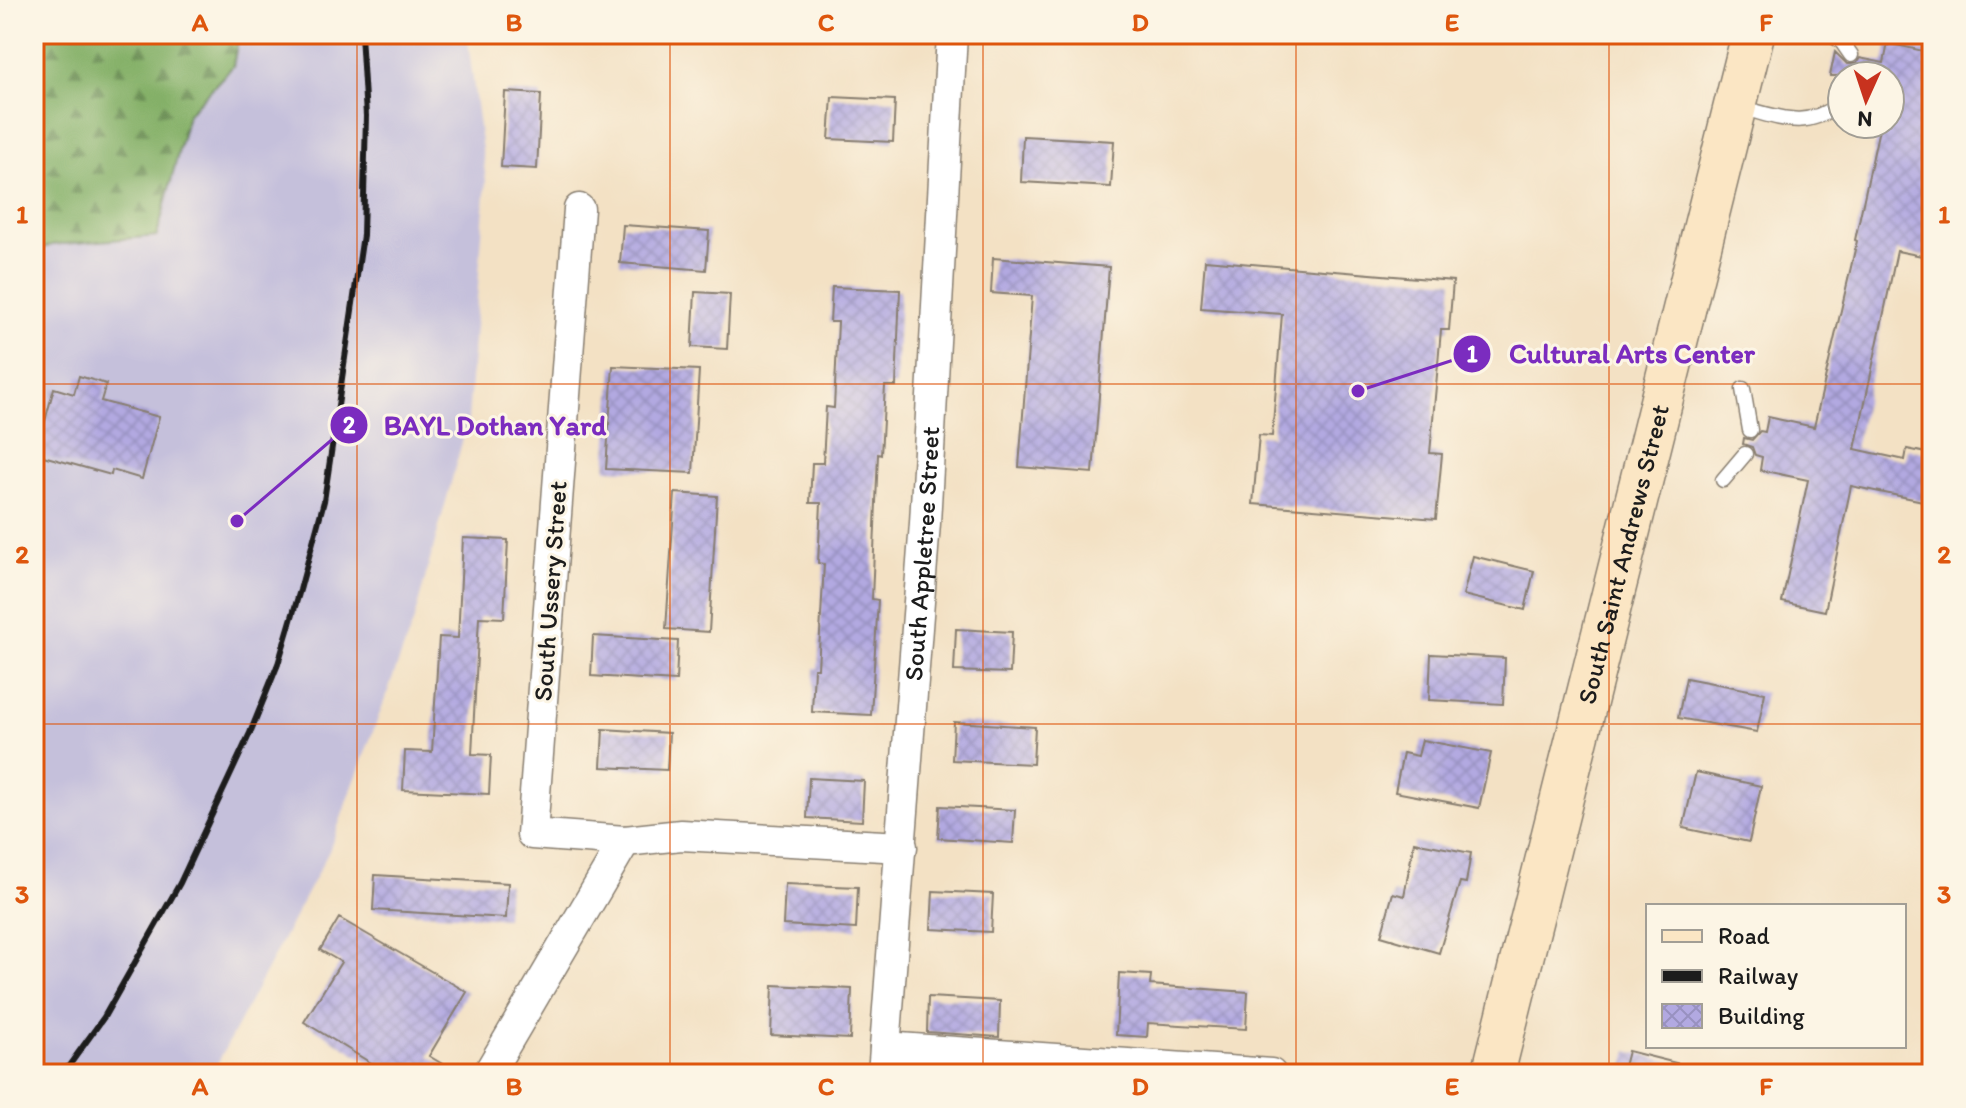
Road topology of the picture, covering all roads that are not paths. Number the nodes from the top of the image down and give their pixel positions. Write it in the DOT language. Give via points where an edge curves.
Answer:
graph roads {
  1 [pos="952,34"];
  2 [pos="1753,34"];
  3 [pos="1831,34"];
  4 [pos="1851,55"];
  5 [pos="1735,106"];
  6 [pos="1826,114"];
  7 [pos="579,209"];
  8 [pos="1743,389"];
  9 [pos="1750,430"];
  10 [pos="1745,454"];
  11 [pos="1723,480"];
  12 [pos="625,841"];
  13 [pos="902,847"];
  14 [pos="884,1060"];
  15 [pos="488,1074"];
  16 [pos="1271,1074"];
  17 [pos="1493,1074"];
  1 -- 13 [label="street, South Appletree Street"];
  2 -- 5 [label="street, South Saint Andrews Street"];
  3 -- 4 [label="lane"];
  5 -- 6 [label="lane" via="1801,121"];
  5 -- 17 [label="street, South Saint Andrews Street"];
  7 -- 12 [label="street, South Ussery Street" via="532,834"];
  8 -- 9 [label="lane"];
  10 -- 11 [label="lane"];
  12 -- 13 [label="street, South Ussery Street" via="681,835"];
  12 -- 15 [label="street"];
  13 -- 14 [label="street, South Appletree Street"];
  14 -- 16 [label="street"];
}
